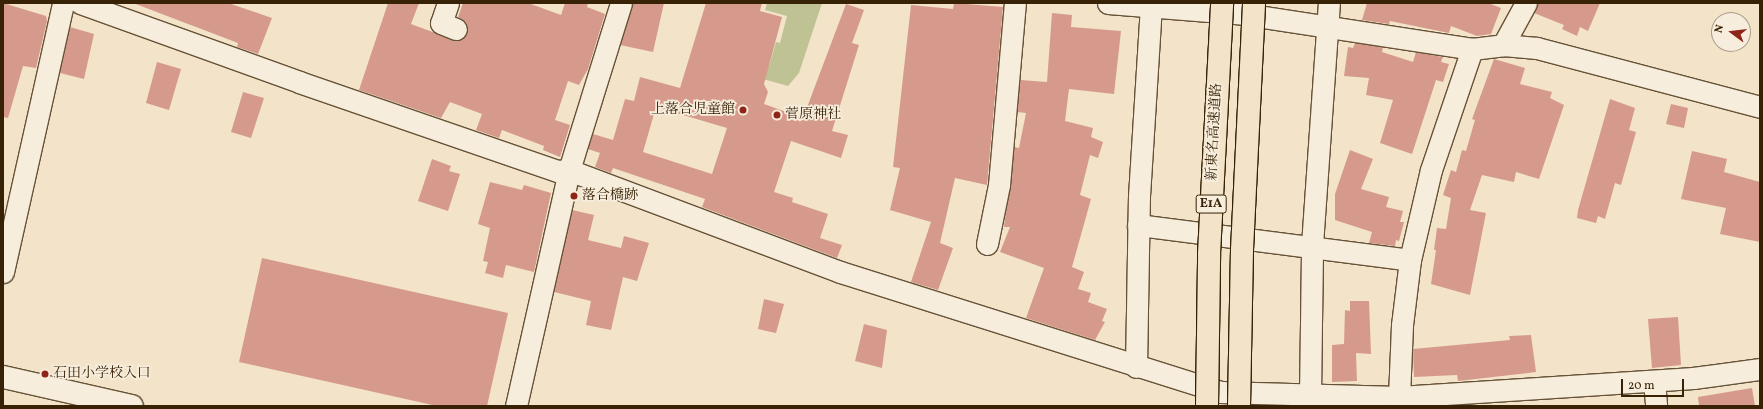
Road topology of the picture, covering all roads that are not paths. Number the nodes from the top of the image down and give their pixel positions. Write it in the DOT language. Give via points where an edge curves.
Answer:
graph roads {
  1 [pos="64,3"];
  2 [pos="80,3"];
  3 [pos="448,3"];
  4 [pos="621,3"];
  5 [pos="1015,3"];
  6 [pos="1108,3"];
  7 [pos="1222,3"];
  8 [pos="1254,3"];
  9 [pos="1330,3"];
  10 [pos="1526,3"];
  11 [pos="1151,5"];
  12 [pos="440,23"];
  13 [pos="1327,27"];
  14 [pos="1503,45"];
  15 [pos="1472,48"];
  16 [pos="1760,108"];
  17 [pos="569,170"];
  18 [pos="1138,224"];
  19 [pos="987,244"];
  20 [pos="1312,245"];
  21 [pos="1410,260"];
  22 [pos="3,272"];
  23 [pos="1136,367"];
  24 [pos="1760,369"];
  25 [pos="3,377"];
  26 [pos="1654,381"];
  27 [pos="1310,395"];
  28 [pos="1390,400"];
  29 [pos="132,406"];
  30 [pos="516,406"];
  31 [pos="1207,406"];
  32 [pos="1239,406"];
  33 [pos="1656,406"];
  1 -- 22 [label="street"];
  2 -- 17 [label="street" via="306,85 558,171"];
  3 -- 12 [label="street"];
  4 -- 17 [label="street"];
  5 -- 19 [label="street" via="999,184"];
  6 -- 11 [label="street"];
  7 -- 31 [label="highway, 新東名高速道路 / E1A, bridge" via="1209,254"];
  8 -- 32 [label="highway, E1A, bridge" via="1242,250"];
  9 -- 13 [label="street"];
  10 -- 14 [label="street"];
  11 -- 13 [label="street" via="1244,14"];
  11 -- 18 [label="street"];
  13 -- 15 [label="street"];
  13 -- 20 [label="street"];
  14 -- 15 [label="street"];
  14 -- 16 [label="street" via="1537,48"];
  15 -- 21 [label="street" via="1431,170"];
  17 -- 23 [label="street" via="840,272"];
  17 -- 30 [label="street"];
  18 -- 20 [label="street"];
  18 -- 23 [label="street"];
  20 -- 21 [label="street"];
  20 -- 27 [label="street"];
  21 -- 28 [label="street"];
  23 -- 27 [label="street" via="1220,392"];
  24 -- 26 [label="street"];
  25 -- 29 [label="street"];
  26 -- 28 [label="street"];
  26 -- 33 [label="street"];
  27 -- 28 [label="street"];
}
